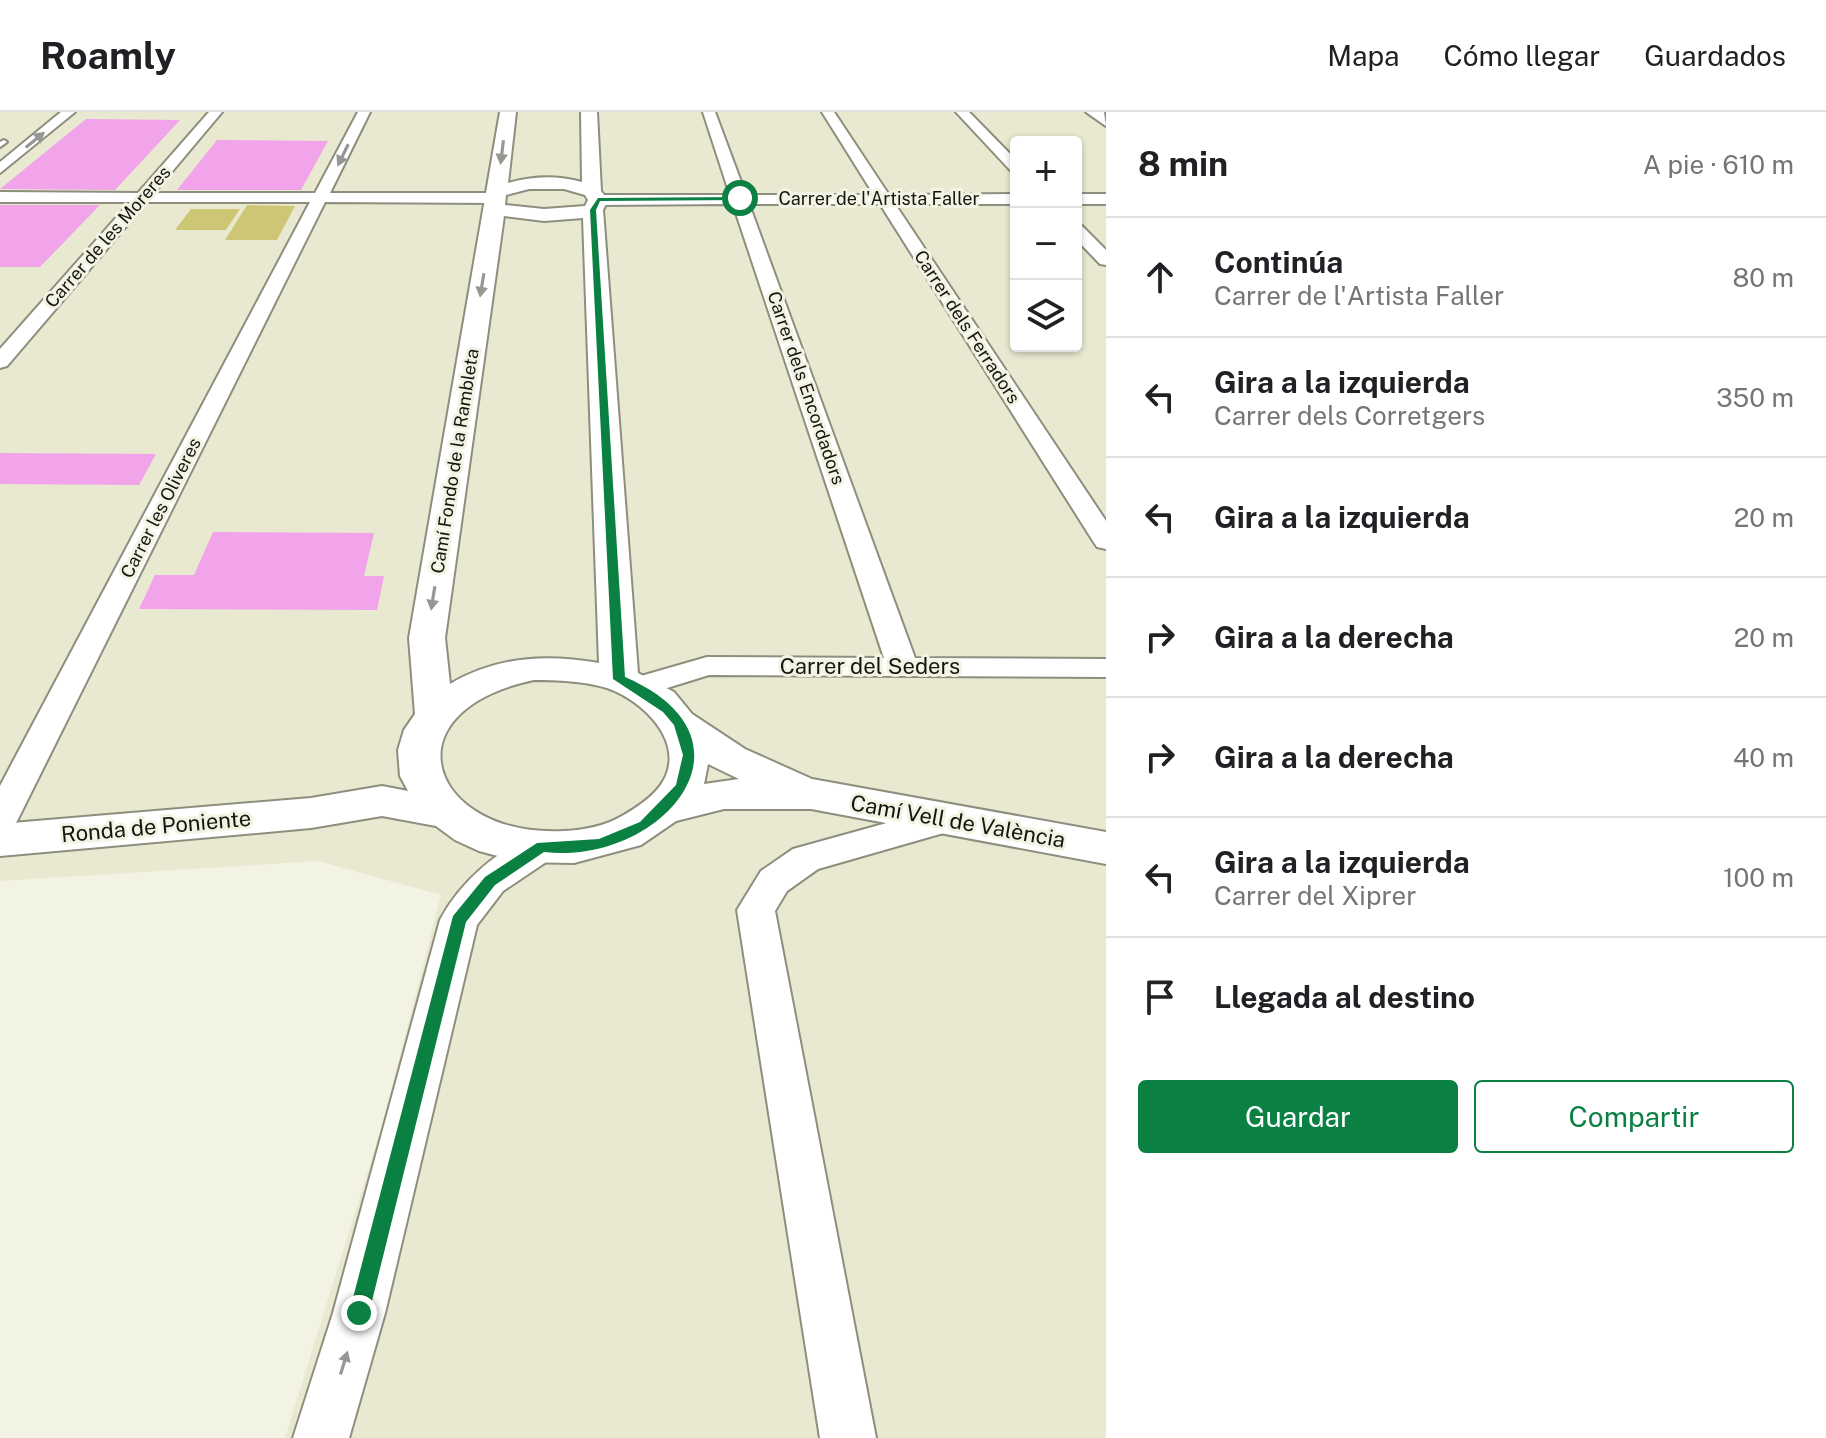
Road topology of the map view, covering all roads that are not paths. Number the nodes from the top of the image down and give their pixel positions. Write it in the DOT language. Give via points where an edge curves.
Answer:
graph roads {
  1 [pos="69,112"];
  2 [pos="216,112"];
  3 [pos="364,112"];
  4 [pos="508,112"];
  5 [pos="589,112"];
  6 [pos="709,112"];
  7 [pos="828,112"];
  8 [pos="962,112"];
  9 [pos="1094,112"];
  10 [pos="1106,121"];
  11 [pos="1010,162"];
  12 [pos="0,169"];
  13 [pos="0,197"];
  14 [pos="143,197"];
  15 [pos="322,197"];
  16 [pos="740,198"];
  17 [pos="495,199"];
  18 [pos="884,199"];
  19 [pos="1010,199"];
  20 [pos="1082,199"];
  21 [pos="1106,199"];
  22 [pos="594,200"];
  23 [pos="1082,236"];
  24 [pos="1106,260"];
  25 [pos="0,362"];
  26 [pos="1106,541"];
  27 [pos="902,665"];
  28 [pos="1106,668"];
  29 [pos="628,683"];
  30 [pos="680,724"];
  31 [pos="426,729"];
  32 [pos="811,794"];
  33 [pos="660,810"];
  34 [pos="311,813"];
  35 [pos="446,813"];
  36 [pos="0,819"];
  37 [pos="948,819"];
  38 [pos="0,840"];
  39 [pos="542,847"];
  40 [pos="1106,848"];
  41 [pos="321,1438"];
  42 [pos="848,1438"];
  12 -- 1 [label="street, one-way"];
  2 -- 14 [label="street, Carrer de les Moreres"];
  3 -- 15 [label="street, Carrer les Oliveres, one-way"];
  4 -- 17 [label="street, Camí Fondo de la Rambleta, one-way"];
  5 -- 22 [label="street"];
  6 -- 16 [label="street, Carrer dels Encordadors"];
  7 -- 18 [label="street, Carrer dels Ferradors"];
  8 -- 11 [label="street"];
  9 -- 10 [label="street"];
  13 -- 14 [label="street"];
  14 -- 15 [label="street"];
  14 -- 25 [label="street, Carrer de les Moreres"];
  15 -- 17 [label="street"];
  15 -- 36 [label="street, Carrer les Oliveres"];
  16 -- 18 [label="street, Carrer de l'Artista Faller"];
  16 -- 22 [label="street, Carrer de l'Artista Faller"];
  16 -- 27 [label="street, Carrer dels Encordadors"];
  17 -- 22 [label="street" via="543,217"];
  17 -- 22 [label="street" via="528,183 548,182"];
  17 -- 31 [label="street, Camí Fondo de la Rambleta, one-way" via="427,638"];
  18 -- 19 [label="street, Carrer de l'Artista Faller"];
  18 -- 26 [label="street, Carrer dels Ferradors"];
  20 -- 21 [label="street"];
  22 -- 29 [label="street"];
  23 -- 24 [label="street"];
  27 -- 28 [label="street, Carrer del Seders"];
  27 -- 29 [label="street, Carrer del Seders" via="707,666"];
  29 -- 30 [label="street" via="668,709"];
  29 -- 31 [label="street" via="578,669 510,672 471,685"];
  30 -- 32 [label="street, Camí Vell de València" via="730,759"];
  30 -- 33 [label="street" via="689,755 683,786"];
  31 -- 34 [label="street, Ronda de Poniente" via="379,776"];
  31 -- 35 [label="street" via="420,775"];
  32 -- 33 [label="street, Camí Vell de València" via="724,794"];
  32 -- 37 [label="street, Camí Vell de València"];
  33 -- 39 [label="street" via="645,826 601,843"];
  34 -- 35 [label="street, Ronda de Poniente" via="382,801"];
  34 -- 38 [label="street, Ronda de Poniente"];
  35 -- 39 [label="street" via="483,836"];
  37 -- 40 [label="street, Camí Vell de València"];
  37 -- 42 [label="street" via="806,859 774,881 756,910"];
  41 -- 39 [label="street, one-way" via="359,1313 459,920 490,881"];
}
